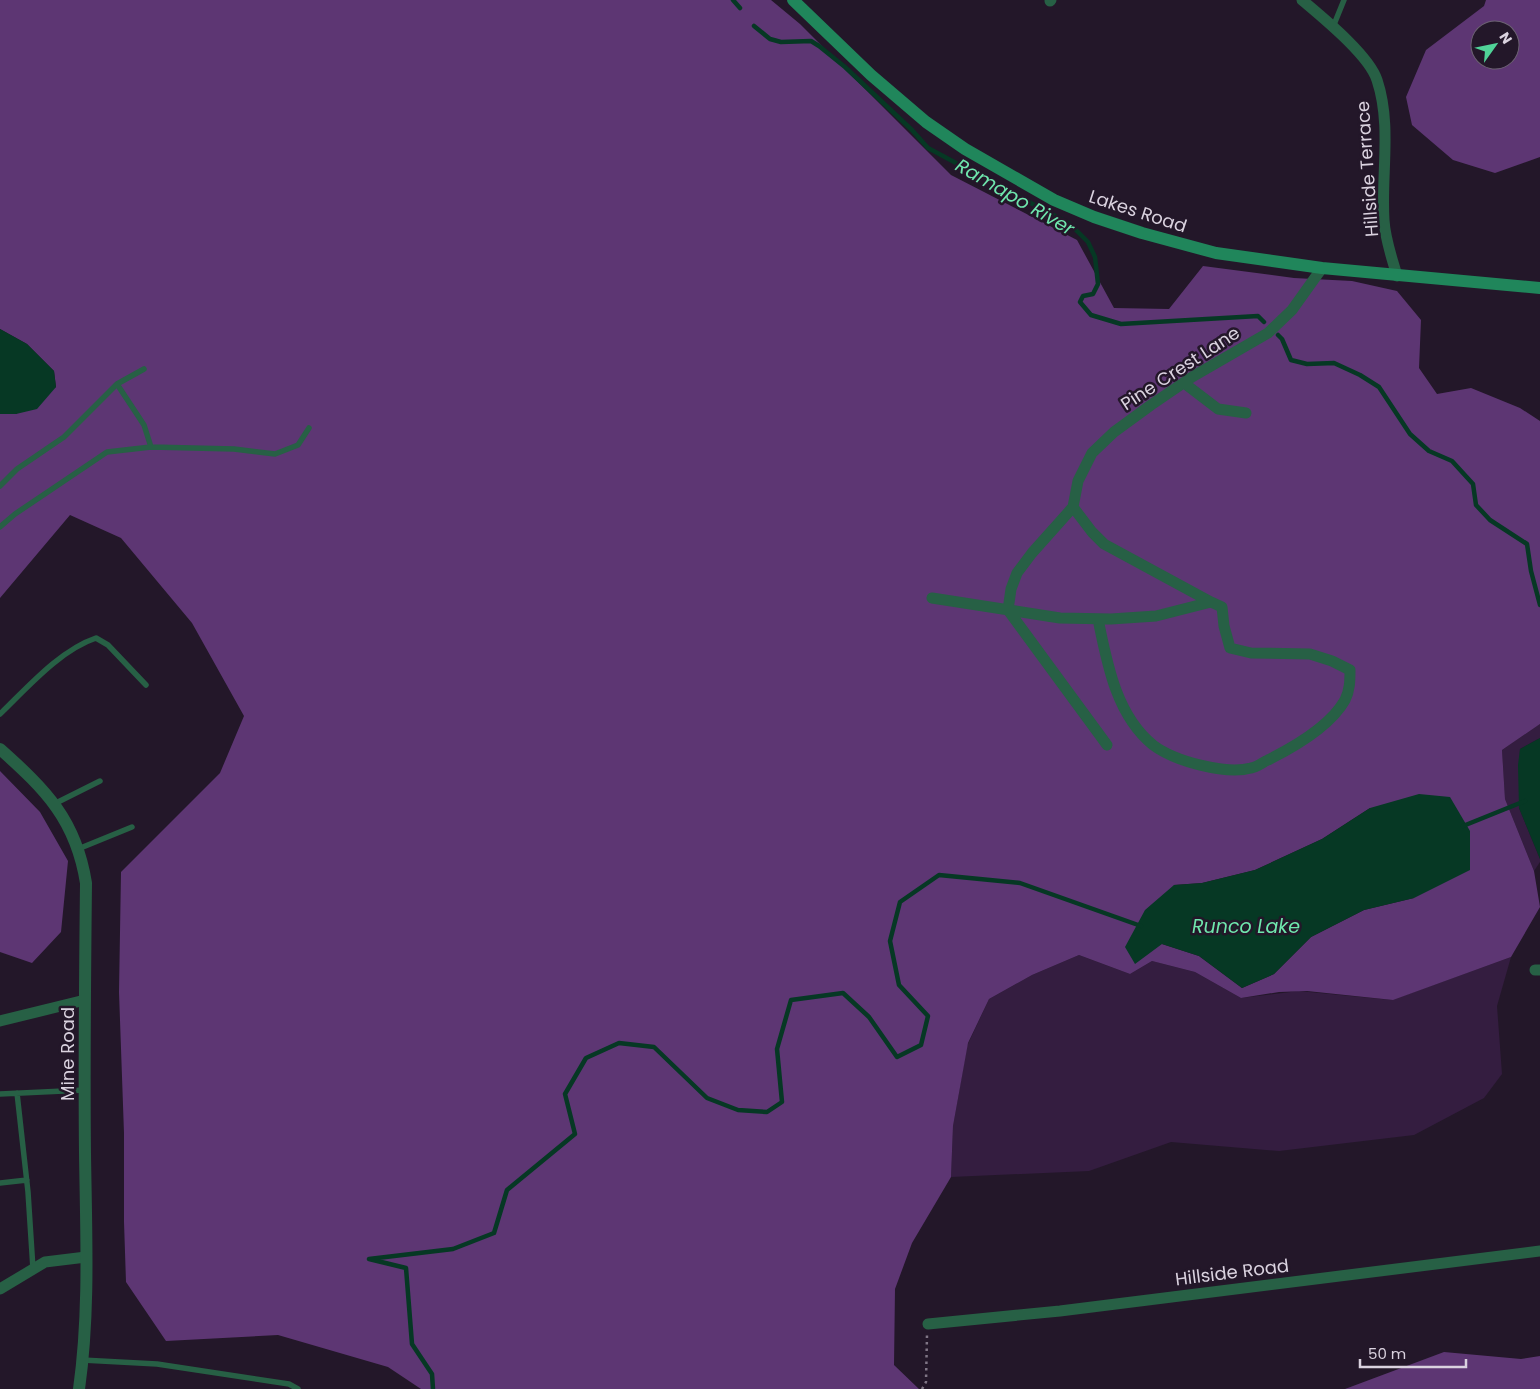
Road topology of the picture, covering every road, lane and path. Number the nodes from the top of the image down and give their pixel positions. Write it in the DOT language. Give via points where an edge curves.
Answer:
graph roads {
  1 [pos="793,0"];
  2 [pos="1302,0"];
  3 [pos="1344,0"];
  4 [pos="1333,27"];
  5 [pos="1322,268"];
  6 [pos="1397,276"];
  7 [pos="1540,288"];
  8 [pos="144,369"];
  9 [pos="1184,383"];
  10 [pos="117,384"];
  11 [pos="1246,413"];
  12 [pos="308,428"];
  13 [pos="151,447"];
  14 [pos="0,486"];
  15 [pos="1073,507"];
  16 [pos="0,527"];
  17 [pos="932,598"];
  18 [pos="1212,602"];
  19 [pos="1008,610"];
  20 [pos="1098,619"];
  21 [pos="146,685"];
  22 [pos="0,714"];
  23 [pos="1107,744"];
  24 [pos="0,749"];
  25 [pos="100,781"];
  26 [pos="54,804"];
  27 [pos="132,827"];
  28 [pos="78,849"];
  29 [pos="85,1000"];
  30 [pos="0,1021"];
  31 [pos="84,1090"];
  32 [pos="18,1093"];
  33 [pos="0,1094"];
  34 [pos="27,1180"];
  35 [pos="0,1183"];
  36 [pos="1540,1251"];
  37 [pos="86,1257"];
  38 [pos="33,1269"];
  39 [pos="0,1289"];
  40 [pos="928,1324"];
  41 [pos="82,1360"];
  42 [pos="79,1389"];
  43 [pos="298,1389"];
  44 [pos="922,1389"];
  1 -- 5 [label="main road, Lakes Road" via="871,75 926,122 965,149 1054,200 1142,234 1216,253"];
  2 -- 4 [label="street, Hillside Terrace"];
  3 -- 4 [label="lane"];
  4 -- 6 [label="street, Hillside Terrace" via="1366,60 1377,79 1384,115 1384,222"];
  5 -- 6 [label="main road, Lakes Road"];
  5 -- 9 [label="street, Pine Crest Lane" via="1292,310 1268,333"];
  6 -- 7 [label="main road, Lakes Road"];
  8 -- 10 [label="lane"];
  9 -- 11 [label="street" via="1218,409"];
  9 -- 15 [label="street, Pine Crest Lane" via="1114,432 1092,453 1078,482"];
  10 -- 13 [label="lane" via="144,425"];
  10 -- 14 [label="lane" via="64,437 17,469"];
  12 -- 13 [label="lane" via="298,445 275,454 234,449"];
  13 -- 16 [label="lane" via="107,452 14,514"];
  15 -- 18 [label="street" via="1104,544"];
  15 -- 19 [label="street" via="1017,574"];
  17 -- 19 [label="street"];
  18 -- 20 [label="street" via="1156,616"];
  18 -- 20 [label="street" via="1222,607 1230,648 1251,653 1310,654 1350,670 1350,689 1345,701 1328,720 1302,741 1251,768 1226,770 1193,763 1154,746 1122,704 1108,668"];
  19 -- 20 [label="street" via="1060,618"];
  19 -- 23 [label="street"];
  21 -- 22 [label="lane" via="108,645 96,638 82,643 57,662"];
  24 -- 26 [label="street, Mine Road" via="31,777"];
  25 -- 26 [label="lane"];
  26 -- 28 [label="street, Mine Road"];
  27 -- 28 [label="lane"];
  28 -- 29 [label="street, Mine Road" via="86,883"];
  29 -- 30 [label="street"];
  29 -- 31 [label="street, Mine Road"];
  31 -- 32 [label="lane"];
  31 -- 37 [label="street, Mine Road"];
  32 -- 33 [label="lane"];
  32 -- 34 [label="lane"];
  34 -- 35 [label="lane"];
  34 -- 38 [label="lane"];
  36 -- 40 [label="street, Hillside Road" via="1060,1312"];
  37 -- 38 [label="street" via="45,1262"];
  37 -- 41 [label="street, Mine Road"];
  38 -- 39 [label="street"];
  40 -- 44 [label="path" via="926,1382"];
  41 -- 42 [label="street, Mine Road"];
  41 -- 43 [label="lane" via="157,1364 289,1384"];
}
